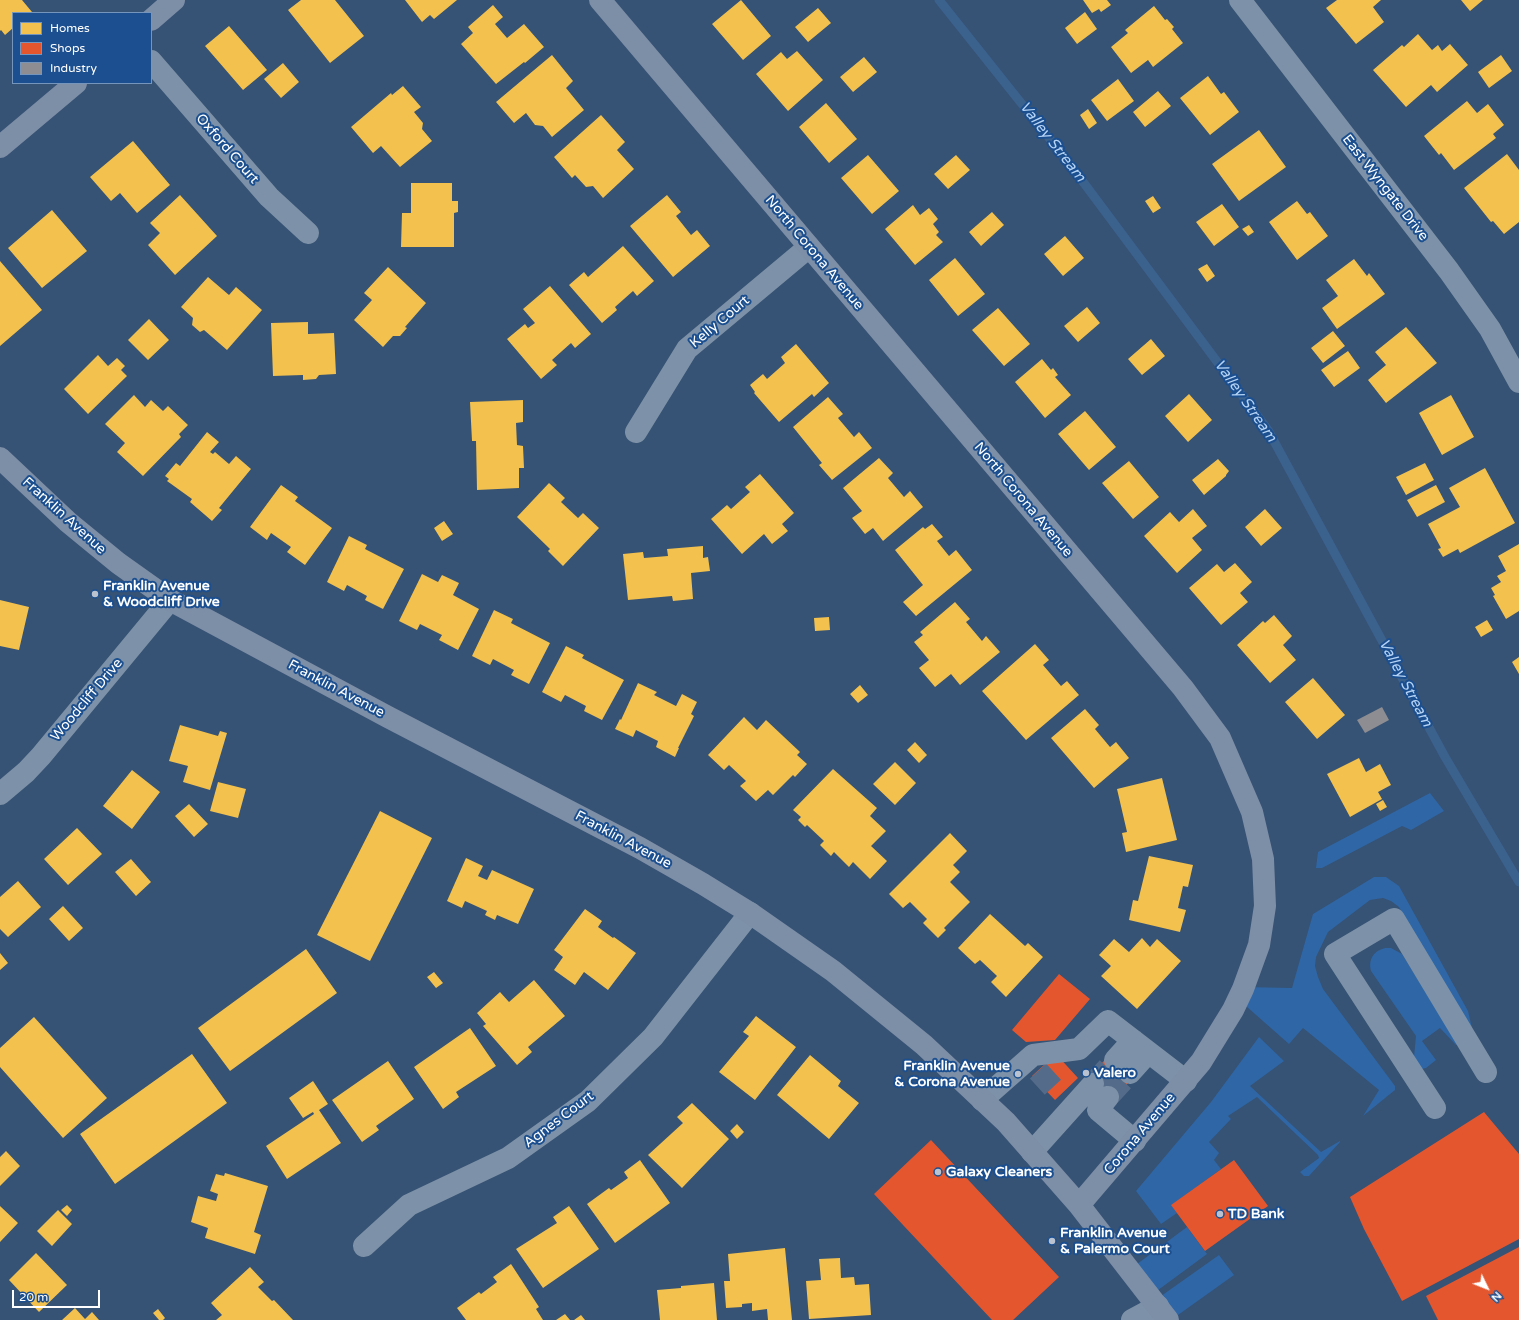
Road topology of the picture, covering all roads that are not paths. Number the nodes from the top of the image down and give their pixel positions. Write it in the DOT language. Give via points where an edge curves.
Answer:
graph roads {
  1 [pos="174,0"];
  2 [pos="600,0"];
  3 [pos="1240,0"];
  4 [pos="152,19"];
  5 [pos="152,62"];
  6 [pos="75,84"];
  7 [pos="0,147"];
  8 [pos="308,233"];
  9 [pos="809,247"];
  10 [pos="1519,382"];
  11 [pos="636,432"];
  12 [pos="0,458"];
  13 [pos="170,600"];
  14 [pos="0,794"];
  15 [pos="750,913"];
  16 [pos="1140,1046"];
  17 [pos="1201,1062"];
  18 [pos="1122,1067"];
  19 [pos="1486,1072"];
  20 [pos="1186,1081"];
  21 [pos="982,1100"];
  22 [pos="1435,1108"];
  23 [pos="1135,1141"];
  24 [pos="1032,1152"];
  25 [pos="1079,1205"];
  26 [pos="364,1246"];
  27 [pos="1163,1313"];
  28 [pos="1132,1320"];
  1 -- 4 [label="main road"];
  2 -- 9 [label="main road, North Corona Avenue"];
  3 -- 10 [label="street, East Wyngate Drive" via="1449,271 1490,330"];
  5 -- 8 [label="street, Oxford Court" via="269,197"];
  6 -- 7 [label="main road"];
  9 -- 11 [label="street, Kelly Court" via="687,349"];
  9 -- 17 [label="main road, North Corona Avenue" via="1183,688 1220,738 1252,812 1263,859 1265,906 1259,945 1244,989"];
  12 -- 13 [label="main road, Franklin Avenue" via="68,522 118,563"];
  13 -- 14 [label="street, Woodcliff Drive" via="41,756"];
  13 -- 15 [label="main road, Franklin Avenue" via="395,721 640,848"];
  15 -- 21 [label="main road, Franklin Avenue" via="833,971 924,1046"];
  15 -- 26 [label="street, Agnes Court" via="653,1037 588,1101 508,1158 409,1205"];
  16 -- 18 [label="street"];
  16 -- 20 [label="street"];
  16 -- 21 [label="street" via="1108,1021 1079,1049 1033,1055 1033,1065"];
  17 -- 20 [label="main road, Corona Avenue"];
  19 -- 22 [label="street" via="1394,918 1335,954"];
  20 -- 23 [label="main road, Corona Avenue"];
  21 -- 24 [label="main road, Franklin Avenue" via="1006,1122"];
  23 -- 24 [label="street" via="1085,1098"];
  23 -- 25 [label="main road, Corona Avenue"];
  24 -- 25 [label="main road, Franklin Avenue"];
  25 -- 27 [label="main road, Franklin Avenue"];
  27 -- 28 [label="street"];
}
